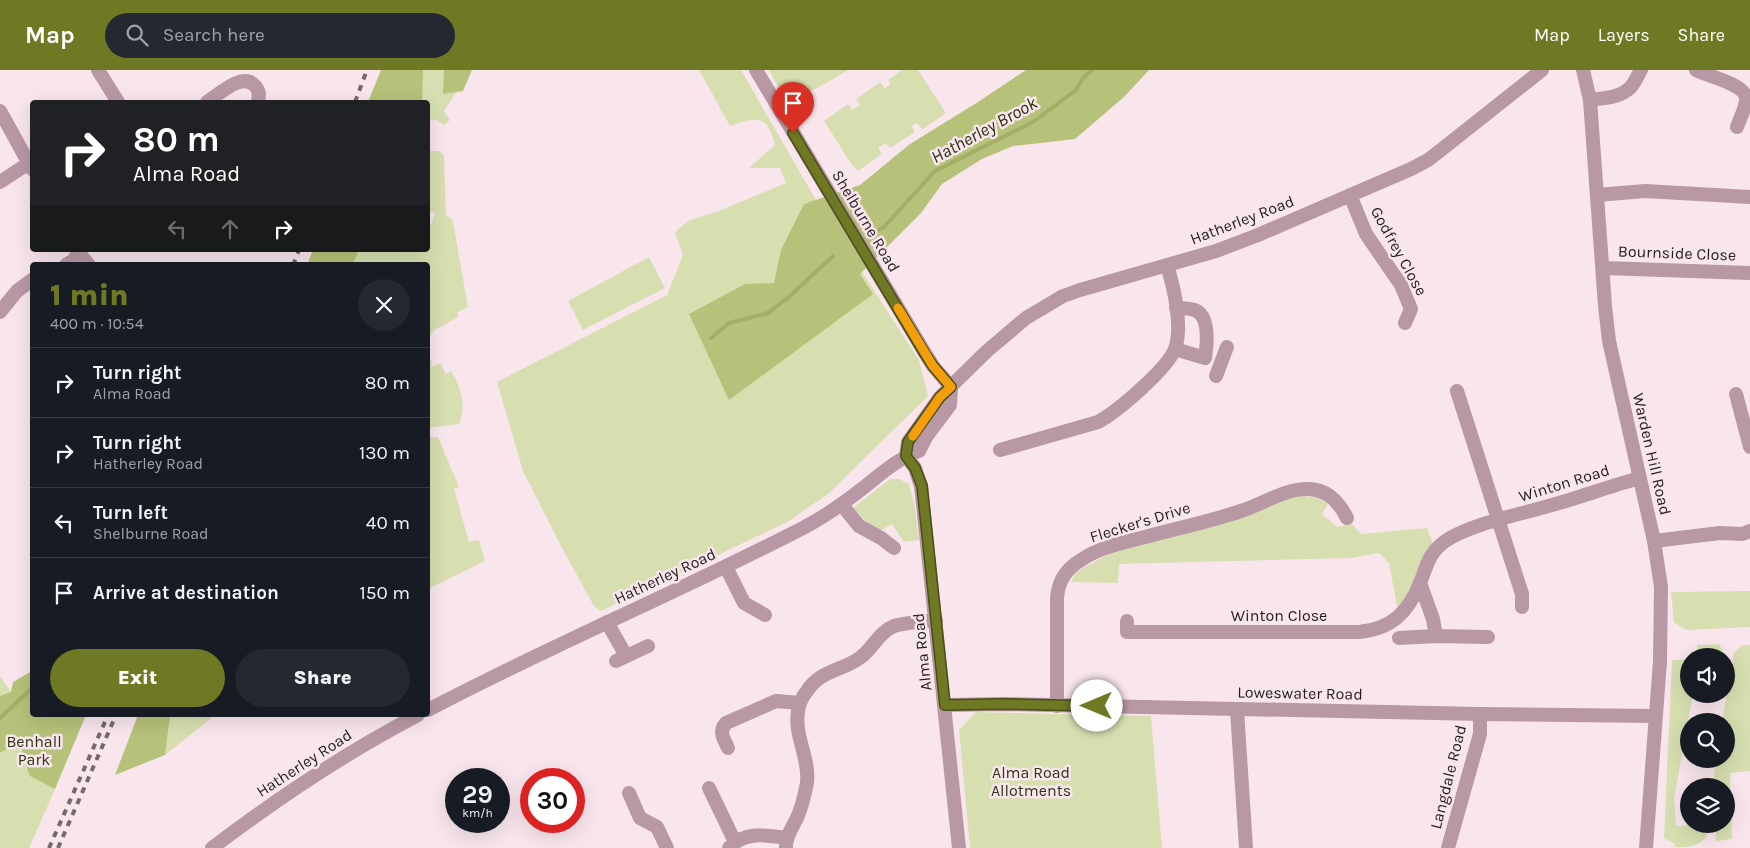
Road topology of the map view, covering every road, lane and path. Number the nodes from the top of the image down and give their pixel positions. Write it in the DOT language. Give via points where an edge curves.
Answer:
graph roads {
  1 [pos="98,70"];
  2 [pos="756,70"];
  3 [pos="1542,70"];
  4 [pos="1583,70"];
  5 [pos="1641,70"];
  6 [pos="1696,70"];
  7 [pos="117,100"];
  8 [pos="209,100"];
  9 [pos="258,100"];
  10 [pos="1590,100"];
  11 [pos="0,111"];
  12 [pos="1737,127"];
  13 [pos="30,164"];
  14 [pos="30,167"];
  15 [pos="0,182"];
  16 [pos="1350,195"];
  17 [pos="1597,196"];
  18 [pos="1750,197"];
  19 [pos="78,252"];
  20 [pos="79,252"];
  21 [pos="71,262"];
  22 [pos="87,262"];
  23 [pos="1167,266"];
  24 [pos="1603,268"];
  25 [pos="1750,272"];
  26 [pos="30,281"];
  27 [pos="1176,308"];
  28 [pos="0,312"];
  29 [pos="1405,323"];
  30 [pos="1227,348"];
  31 [pos="1175,349"];
  32 [pos="1205,358"];
  33 [pos="951,387"];
  34 [pos="1457,390"];
  35 [pos="1736,394"];
  36 [pos="1750,448"];
  37 [pos="1000,450"];
  38 [pos="906,456"];
  39 [pos="1640,478"];
  40 [pos="842,505"];
  41 [pos="1347,518"];
  42 [pos="1498,520"];
  43 [pos="1750,531"];
  44 [pos="1654,541"];
  45 [pos="894,548"];
  46 [pos="726,567"];
  47 [pos="1420,583"];
  48 [pos="1522,607"];
  49 [pos="765,615"];
  50 [pos="936,620"];
  51 [pos="1127,621"];
  52 [pos="607,622"];
  53 [pos="1436,636"];
  54 [pos="1488,637"];
  55 [pos="1399,638"];
  56 [pos="648,646"];
  57 [pos="800,703"];
  58 [pos="945,705"];
  59 [pos="1057,706"];
  60 [pos="430,709"];
  61 [pos="1237,710"];
  62 [pos="1480,714"];
  63 [pos="1655,716"];
  64 [pos="415,717"];
  65 [pos="728,748"];
  66 [pos="709,788"];
  67 [pos="629,793"];
  68 [pos="786,843"];
  69 [pos="732,845"];
  70 [pos="212,848"];
  71 [pos="667,848"];
  72 [pos="959,848"];
  73 [pos="1246,848"];
  74 [pos="1448,848"];
  75 [pos="1646,848"];
  1 -- 7 [label="street"];
  2 -- 33 [label="street, Shelburne Road" via="925,354"];
  3 -- 16 [label="street, Hatherley Road" via="1428,160"];
  4 -- 10 [label="street, Warden Hill Road"];
  5 -- 10 [label="street" via="1623,93"];
  6 -- 12 [label="street" via="1735,85 1745,93 1746,102"];
  8 -- 9 [label="street" via="236,82 245,80 257,88"];
  10 -- 17 [label="street, Warden Hill Road"];
  11 -- 13 [label="street"];
  14 -- 15 [label="street"];
  16 -- 23 [label="street, Hatherley Road" via="1216,251"];
  16 -- 29 [label="street, Godfrey Close" via="1366,234 1401,285 1411,309"];
  17 -- 18 [label="street" via="1645,191"];
  17 -- 24 [label="street, Warden Hill Road"];
  19 -- 21 [label="street"];
  20 -- 22 [label="street"];
  23 -- 27 [label="street"];
  23 -- 33 [label="street, Hatherley Road" via="1080,290 1046,306 1009,330"];
  24 -- 25 [label="street, Bournside Close"];
  24 -- 39 [label="street, Warden Hill Road" via="1609,341"];
  26 -- 28 [label="street" via="16,291"];
  27 -- 31 [label="street"];
  27 -- 32 [label="street" via="1195,310 1204,319"];
  30 -- 32 [label="street" via="1219,369"];
  31 -- 32 [label="street"];
  31 -- 37 [label="street" via="1151,379 1109,417"];
  33 -- 38 [label="street, Hatherley Road" via="940,397 908,442"];
  34 -- 42 [label="street"];
  35 -- 36 [label="street"];
  38 -- 40 [label="street, Hatherley Road"];
  38 -- 50 [label="street, Alma Road" via="922,486"];
  39 -- 42 [label="street, Winton Road"];
  39 -- 44 [label="street, Warden Hill Road"];
  40 -- 45 [label="street" via="859,526"];
  40 -- 46 [label="street, Hatherley Road"];
  41 -- 59 [label="street, Flecker's Drive" via="1334,499 1324,492 1298,490 1242,511 1112,546 1083,558 1064,574 1059,586"];
  42 -- 47 [label="street, Winton Close" via="1460,533 1435,549 1425,565"];
  42 -- 48 [label="street" via="1522,594"];
  43 -- 44 [label="street"];
  44 -- 63 [label="street, Warden Hill Road" via="1661,587"];
  46 -- 49 [label="street" via="744,603"];
  46 -- 52 [label="street, Hatherley Road"];
  47 -- 51 [label="street, Winton Close" via="1399,617 1374,631 1127,632"];
  47 -- 53 [label="street"];
  50 -- 57 [label="street" via="901,624 888,630 861,657 815,680"];
  50 -- 58 [label="street, Alma Road"];
  52 -- 56 [label="street" via="621,659"];
  52 -- 60 [label="street, Hatherley Road"];
  53 -- 54 [label="street"];
  53 -- 55 [label="street"];
  57 -- 65 [label="street" via="776,701 726,724 722,734"];
  57 -- 68 [label="street" via="797,720 807,779 800,811"];
  58 -- 59 [label="street, Loweswater Road"];
  58 -- 72 [label="street, Alma Road"];
  59 -- 61 [label="street, Loweswater Road"];
  61 -- 62 [label="street, Loweswater Road"];
  61 -- 73 [label="street"];
  62 -- 63 [label="street, Loweswater Road"];
  62 -- 74 [label="street, Langdale Road" via="1480,734"];
  63 -- 75 [label="street, Warden Hill Road"];
  64 -- 70 [label="street, Hatherley Road" via="290,791"];
  66 -- 69 [label="street"];
  67 -- 71 [label="street" via="640,818 657,827"];
  68 -- 69 [label="street" via="762,835 747,837"];
}
